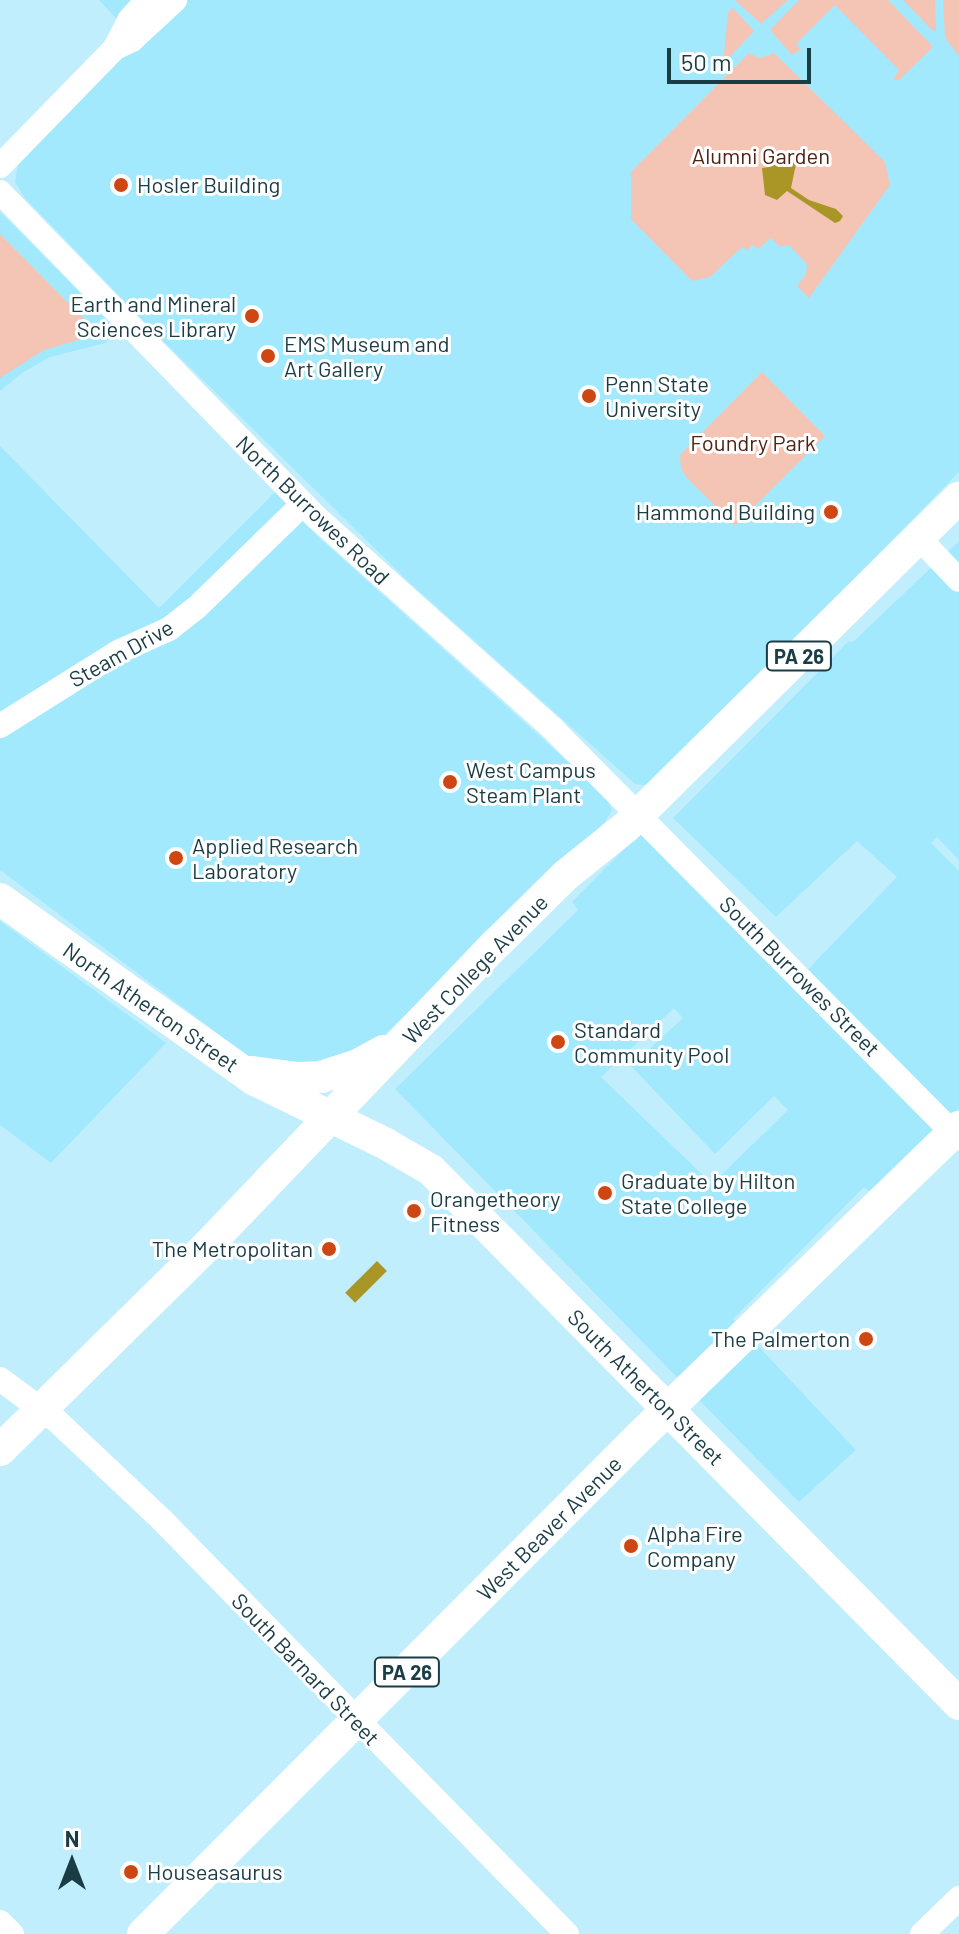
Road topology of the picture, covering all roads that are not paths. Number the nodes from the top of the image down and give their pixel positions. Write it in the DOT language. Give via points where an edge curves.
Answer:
graph roads {
  1 [pos="147,0"];
  2 [pos="175,0"];
  3 [pos="115,48"];
  4 [pos="0,166"];
  5 [pos="0,192"];
  6 [pos="959,498"];
  7 [pos="303,504"];
  8 [pos="918,537"];
  9 [pos="959,580"];
  10 [pos="0,726"];
  11 [pos="639,814"];
  12 [pos="0,899"];
  13 [pos="413,1033"];
  14 [pos="232,1066"];
  15 [pos="318,1113"];
  16 [pos="957,1133"];
  17 [pos="0,1379"];
  18 [pos="41,1408"];
  19 [pos="669,1409"];
  20 [pos="0,1450"];
  21 [pos="959,1704"];
  22 [pos="357,1721"];
  23 [pos="959,1898"];
  24 [pos="0,1922"];
  25 [pos="12,1934"];
  26 [pos="143,1934"];
  27 [pos="567,1934"];
  28 [pos="922,1934"];
  1 -- 3 [label="street"];
  2 -- 3 [label="street" via="132,40"];
  3 -- 4 [label="street"];
  5 -- 7 [label="street, North Burrowes Road"];
  6 -- 8 [label="main road, West College Avenue / PA 26"];
  7 -- 10 [label="street, Steam Drive" via="169,629 118,652"];
  7 -- 11 [label="street, North Burrowes Road" via="552,728"];
  8 -- 9 [label="street"];
  8 -- 11 [label="main road, West College Avenue / PA 26"];
  11 -- 13 [label="main road, West College Avenue / PA 26" via="556,884"];
  11 -- 16 [label="street, South Burrowes Street"];
  12 -- 14 [label="main road, North Atherton Street"];
  13 -- 14 [label="main road" via="369,1060 321,1077 268,1075"];
  13 -- 15 [label="main road, West College Avenue / PA 26"];
  14 -- 15 [label="main road, North Atherton Street"];
  15 -- 18 [label="main road, West College Avenue / PA 26"];
  15 -- 19 [label="main road, South Atherton Street" via="401,1152 438,1177"];
  16 -- 19 [label="main road, West Beaver Avenue / PA 26"];
  17 -- 18 [label="street, South Barnard Street"];
  18 -- 20 [label="main road, West College Avenue / PA 26"];
  18 -- 22 [label="street, South Barnard Street" via="162,1520"];
  19 -- 21 [label="main road, South Atherton Street"];
  19 -- 22 [label="main road, West Beaver Avenue / PA 26"];
  22 -- 26 [label="main road, West Beaver Avenue / PA 26"];
  22 -- 27 [label="street, South Barnard Street"];
  23 -- 28 [label="street"];
  24 -- 25 [label="street"];
}
